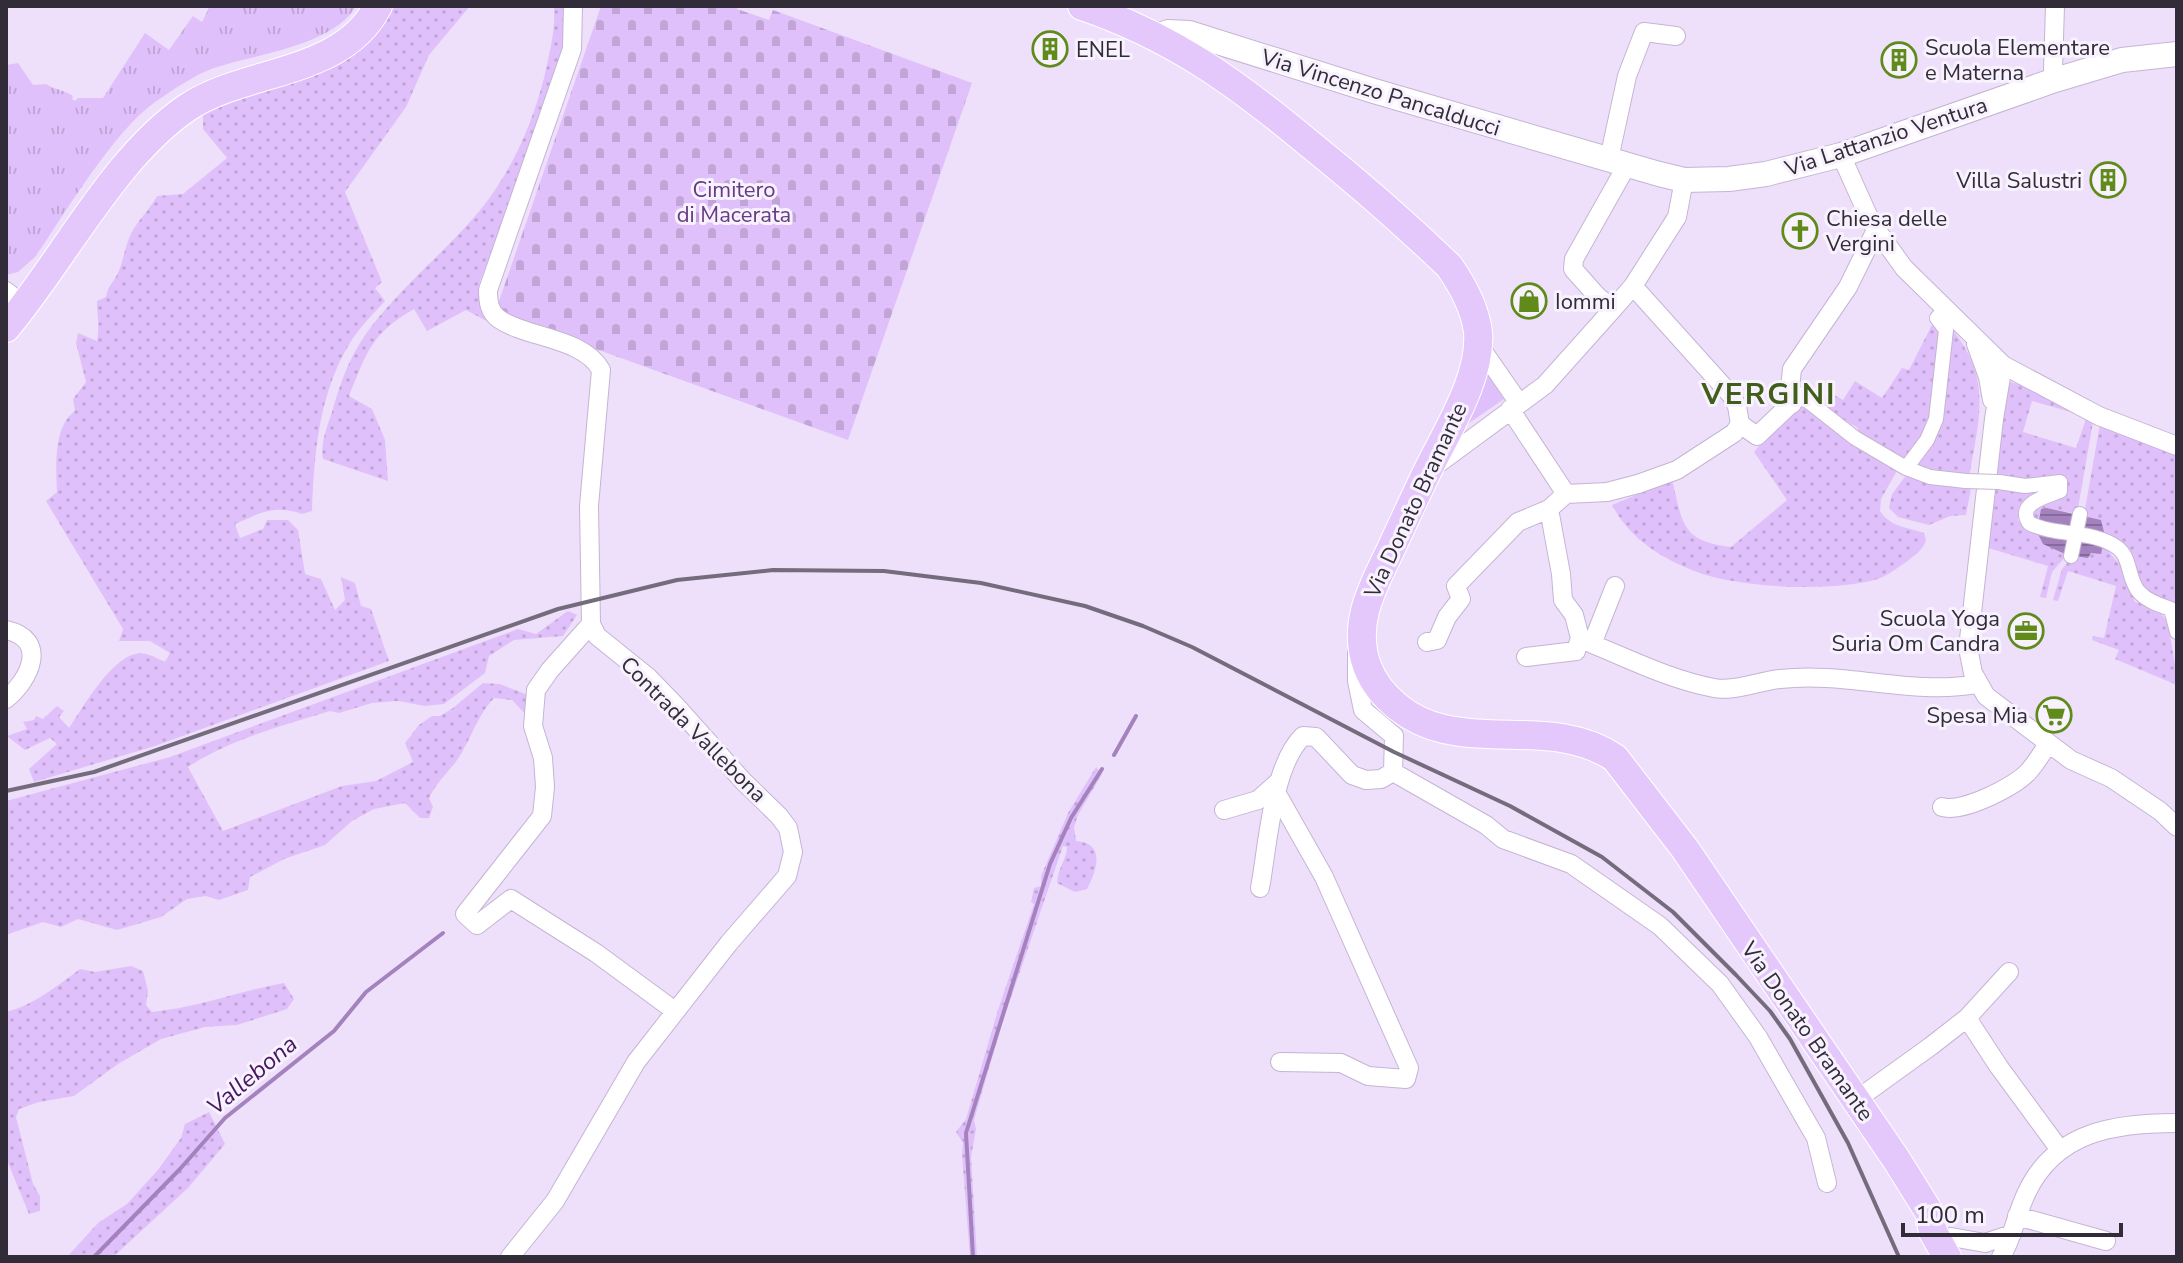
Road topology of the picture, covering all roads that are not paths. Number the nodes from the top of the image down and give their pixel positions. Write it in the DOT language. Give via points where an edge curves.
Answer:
graph roads {
  1 [pos="367,6"];
  2 [pos="378,6"];
  3 [pos="573,6"];
  4 [pos="1082,6"];
  5 [pos="2055,6"];
  6 [pos="349,36"];
  7 [pos="1158,36"];
  8 [pos="1676,36"];
  9 [pos="2177,54"];
  10 [pos="2055,80"];
  11 [pos="1841,155"];
  12 [pos="1618,162"];
  13 [pos="1684,180"];
  14 [pos="1876,230"];
  15 [pos="1633,286"];
  16 [pos="13,305"];
  17 [pos="1613,309"];
  18 [pos="1944,310"];
  19 [pos="6,328"];
  20 [pos="1974,338"];
  21 [pos="1478,344"];
  22 [pos="2003,365"];
  23 [pos="1796,399"];
  24 [pos="1514,406"];
  25 [pos="1994,419"];
  26 [pos="1740,424"];
  27 [pos="2177,446"];
  28 [pos="1906,468"];
  29 [pos="1427,472"];
  30 [pos="1566,494"];
  31 [pos="1549,509"];
  32 [pos="2080,514"];
  33 [pos="2076,535"];
  34 [pos="2071,556"];
  35 [pos="1615,586"];
  36 [pos="591,624"];
  37 [pos="6,630"];
  38 [pos="1361,630"];
  39 [pos="2177,632"];
  40 [pos="1427,642"];
  41 [pos="1526,657"];
  42 [pos="1977,684"];
  43 [pos="6,699"];
  44 [pos="2048,744"];
  45 [pos="1393,772"];
  46 [pos="1277,788"];
  47 [pos="1942,807"];
  48 [pos="1224,810"];
  49 [pos="2177,827"];
  50 [pos="1260,888"];
  51 [pos="2009,972"];
  52 [pos="675,1011"];
  53 [pos="1967,1018"];
  54 [pos="1280,1062"];
  55 [pos="1856,1100"];
  56 [pos="2177,1123"];
  57 [pos="2060,1150"];
  58 [pos="1827,1183"];
  59 [pos="2014,1225"];
  60 [pos="2106,1241"];
  61 [pos="1953,1250"];
  62 [pos="510,1257"];
  63 [pos="2001,1257"];
  64 [pos="2011,1257"];
  1 -- 6 [label="main road"];
  2 -- 6 [label="main road"];
  3 -- 36 [label="street" via="572,49 488,290 488,305 497,318 581,351 601,370 589,506"];
  4 -- 7 [label="main road, Via Vincenzo Pancalducci"];
  5 -- 10 [label="street"];
  6 -- 16 [label="main road" via="327,54 217,92 175,117 131,159"];
  7 -- 12 [label="main road, Via Vincenzo Pancalducci" via="1189,33"];
  7 -- 21 [label="main road, Via Donato Bramante" via="1270,111 1362,185 1449,266 1474,311"];
  8 -- 12 [label="street" via="1644,32 1627,76"];
  9 -- 10 [label="main road, Via Lattanzio Ventura" via="2122,60"];
  10 -- 11 [label="main road, Via Lattanzio Ventura"];
  11 -- 13 [label="main road, Via Lattanzio Ventura" via="1766,174"];
  11 -- 14 [label="street"];
  12 -- 13 [label="main road, Via Vincenzo Pancalducci"];
  12 -- 17 [label="street" via="1573,269"];
  13 -- 15 [label="street" via="1677,217"];
  14 -- 18 [label="street"];
  14 -- 23 [label="street" via="1848,287 1792,369 1790,388"];
  15 -- 17 [label="street"];
  15 -- 26 [label="street" via="1731,395"];
  16 -- 19 [label="main road"];
  17 -- 24 [label="street" via="1545,385"];
  18 -- 20 [label="street"];
  18 -- 28 [label="street" via="1937,318 1946,330 1936,419"];
  20 -- 22 [label="street"];
  20 -- 25 [label="street" via="1988,377"];
  21 -- 24 [label="street"];
  21 -- 29 [label="main road, Via Donato Bramante" via="1467,387"];
  22 -- 25 [label="street"];
  22 -- 27 [label="street" via="2099,416"];
  23 -- 26 [label="street" via="1757,436"];
  23 -- 28 [label="street"];
  24 -- 29 [label="street"];
  24 -- 30 [label="street"];
  25 -- 42 [label="street" via="1968,648"];
  26 -- 30 [label="street" via="1677,470 1607,492"];
  28 -- 33 [label="street, bridge" via="1966,481 2025,486 2060,482 2060,491 2026,509 2026,519"];
  29 -- 38 [label="main road, Via Donato Bramante" via="1375,580"];
  30 -- 31 [label="street"];
  31 -- 40 [label="street" via="1518,522 1456,586 1461,599 1437,640"];
  31 -- 41 [label="street" via="1563,600 1580,638 1576,651"];
  32 -- 33 [label="street"];
  33 -- 34 [label="street"];
  33 -- 39 [label="street" via="2123,552 2136,590 2171,609"];
  35 -- 42 [label="street" via="1592,644 1675,678 1718,689 1795,678 1922,687"];
  36 -- 52 [label="street, Contrada Vallebona" via="597,636 648,677 779,816 792,841 787,876"];
  36 -- 52 [label="street" via="536,690 533,726 543,758 542,816 465,914 477,925 511,899"];
  37 -- 43 [label="street" via="29,643 31,662 27,676"];
  38 -- 45 [label="street" via="1356,656 1363,710 1394,736"];
  38 -- 55 [label="main road, Via Donato Bramante" via="1365,659 1378,687 1419,720 1444,729 1574,739 1615,758 1685,849"];
  42 -- 44 [label="street"];
  44 -- 47 [label="street" via="2016,782 1966,806"];
  44 -- 49 [label="street" via="2111,778"];
  45 -- 46 [label="street" via="1381,779 1352,775 1316,737 1303,736 1294,744"];
  45 -- 58 [label="street" via="1503,839 1571,864 1660,926 1720,984 1758,1037 1816,1138"];
  46 -- 48 [label="street"];
  46 -- 50 [label="street"];
  46 -- 54 [label="street" via="1324,877 1409,1068 1406,1079 1368,1076 1341,1063"];
  51 -- 53 [label="street"];
  52 -- 62 [label="street, Contrada Vallebona" via="636,1062 555,1201"];
  53 -- 55 [label="street"];
  53 -- 57 [label="street"];
  55 -- 61 [label="main road, Via Donato Bramante" via="1929,1212 1933,1232"];
  56 -- 57 [label="street" via="2112,1127"];
  57 -- 59 [label="street" via="2035,1177"];
  59 -- 60 [label="street"];
  59 -- 61 [label="street" via="1985,1243"];
  59 -- 63 [label="street"];
  59 -- 64 [label="street"];
}
